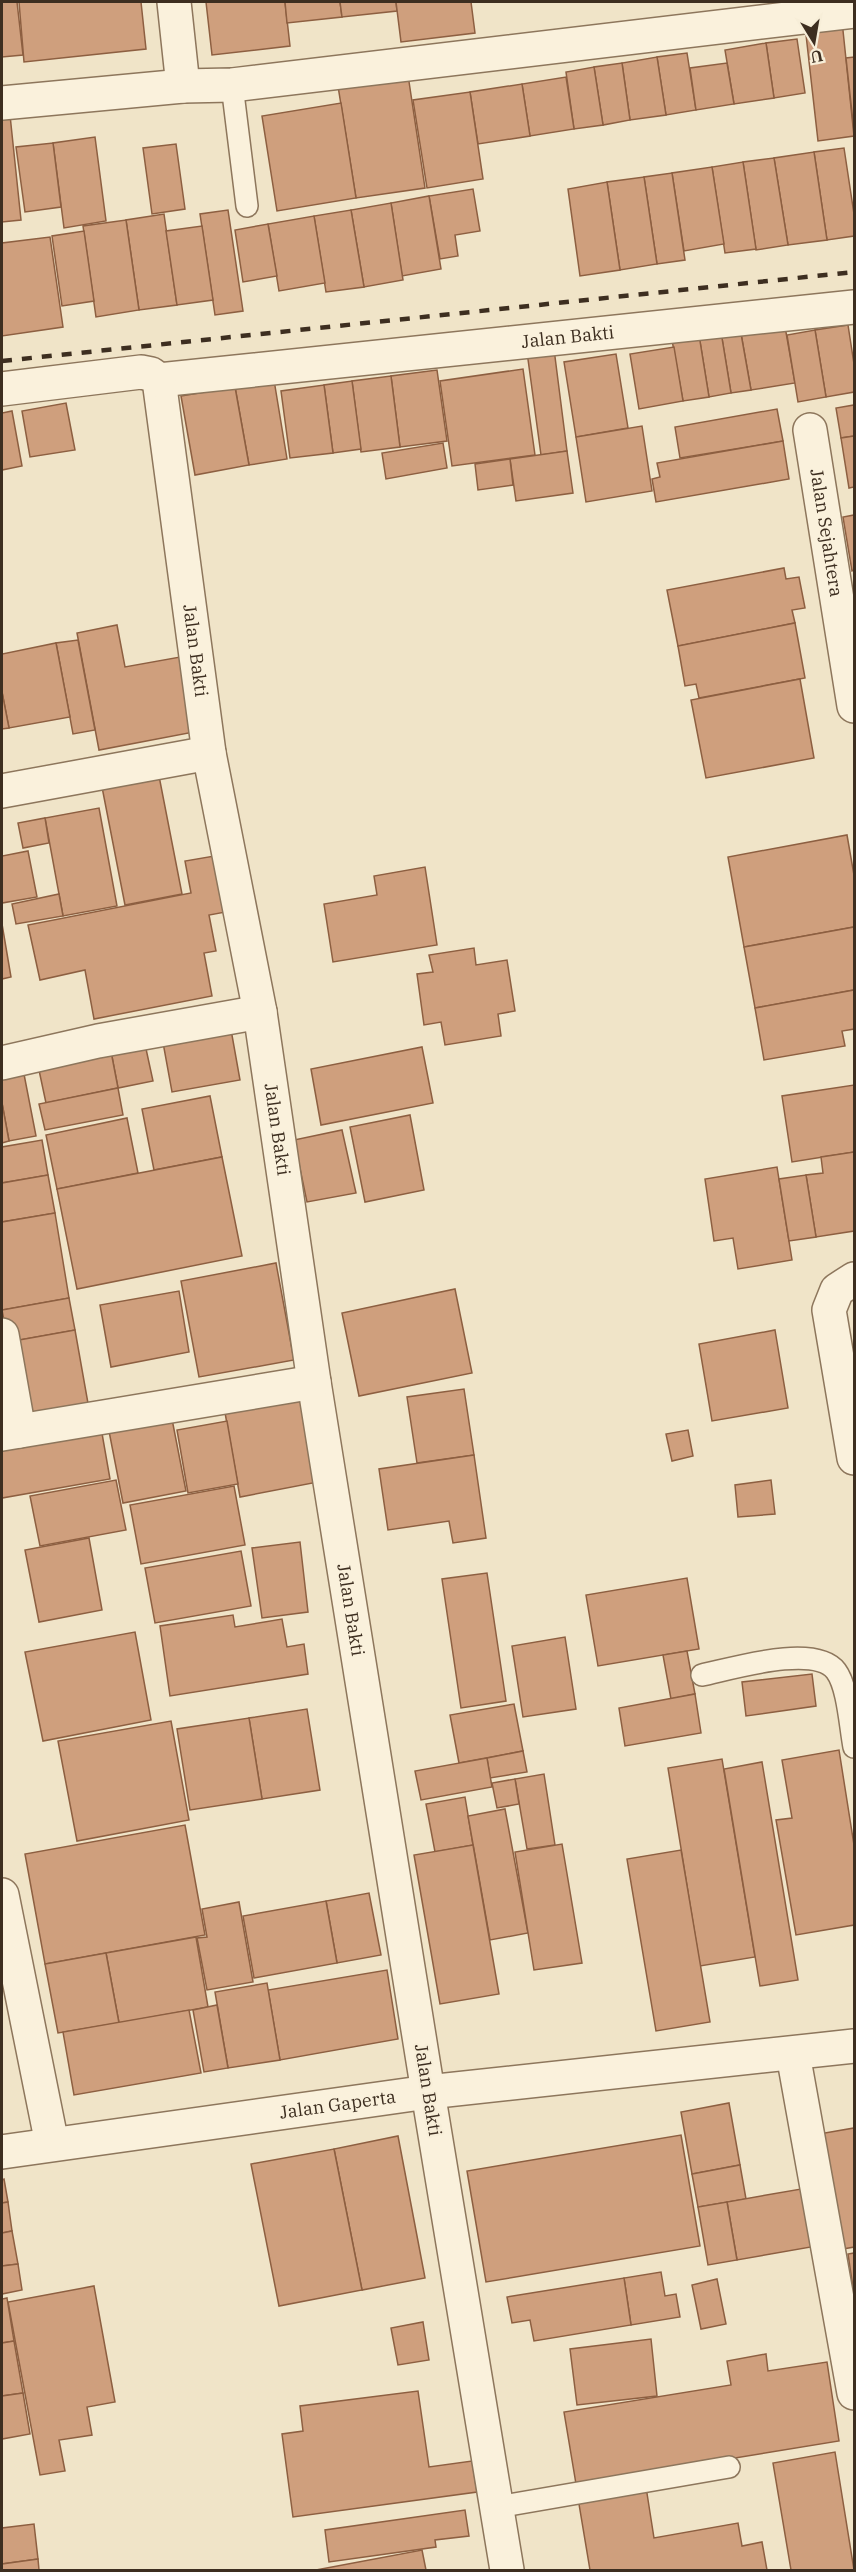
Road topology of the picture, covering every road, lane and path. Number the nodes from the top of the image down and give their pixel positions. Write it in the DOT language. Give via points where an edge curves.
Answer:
graph roads {
  1 [pos="174,2"];
  2 [pos="855,11"];
  3 [pos="232,85"];
  4 [pos="183,86"];
  5 [pos="2,103"];
  6 [pos="247,206"];
  7 [pos="855,307"];
  8 [pos="159,380"];
  9 [pos="2,389"];
  10 [pos="810,430"];
  11 [pos="855,706"];
  12 [pos="209,753"];
  13 [pos="2,791"];
  14 [pos="260,1012"];
  15 [pos="2,1063"];
  16 [pos="855,1280"];
  17 [pos="2,1335"];
  18 [pos="314,1382"];
  19 [pos="10,1432"];
  20 [pos="855,1458"];
  21 [pos="702,1675"];
  22 [pos="855,1747"];
  23 [pos="2,1895"];
  24 [pos="855,2046"];
  25 [pos="793,2054"];
  26 [pos="428,2092"];
  27 [pos="52,2144"];
  28 [pos="2,2152"];
  29 [pos="855,2393"];
  30 [pos="729,2468"];
  31 [pos="497,2507"];
  32 [pos="507,2571"];
  1 -- 4 [label="street"];
  2 -- 3 [label="street"];
  3 -- 4 [label="street"];
  3 -- 6 [label="lane"];
  4 -- 5 [label="street"];
  7 -- 8 [label="street, Jalan Bakti"];
  8 -- 9 [label="street" via="141,372"];
  8 -- 12 [label="street, Jalan Bakti"];
  10 -- 11 [label="street, Jalan Sejahtera"];
  12 -- 13 [label="street"];
  12 -- 14 [label="street, Jalan Bakti"];
  14 -- 15 [label="street"];
  14 -- 18 [label="street, Jalan Bakti"];
  16 -- 20 [label="street" via="837,1290 829,1310"];
  17 -- 19 [label="street"];
  18 -- 19 [label="street"];
  18 -- 26 [label="street, Jalan Bakti"];
  21 -- 22 [label="lane" via="793,1658 820,1661 835,1669 842,1683"];
  23 -- 27 [label="street"];
  24 -- 25 [label="street, Jalan Gaperta"];
  25 -- 26 [label="street, Jalan Gaperta"];
  25 -- 29 [label="street"];
  26 -- 27 [label="street, Jalan Gaperta"];
  26 -- 31 [label="street, Jalan Bakti"];
  27 -- 28 [label="street, Jalan Gaperta"];
  30 -- 31 [label="lane"];
  31 -- 32 [label="street, Jalan Bakti"];
}
